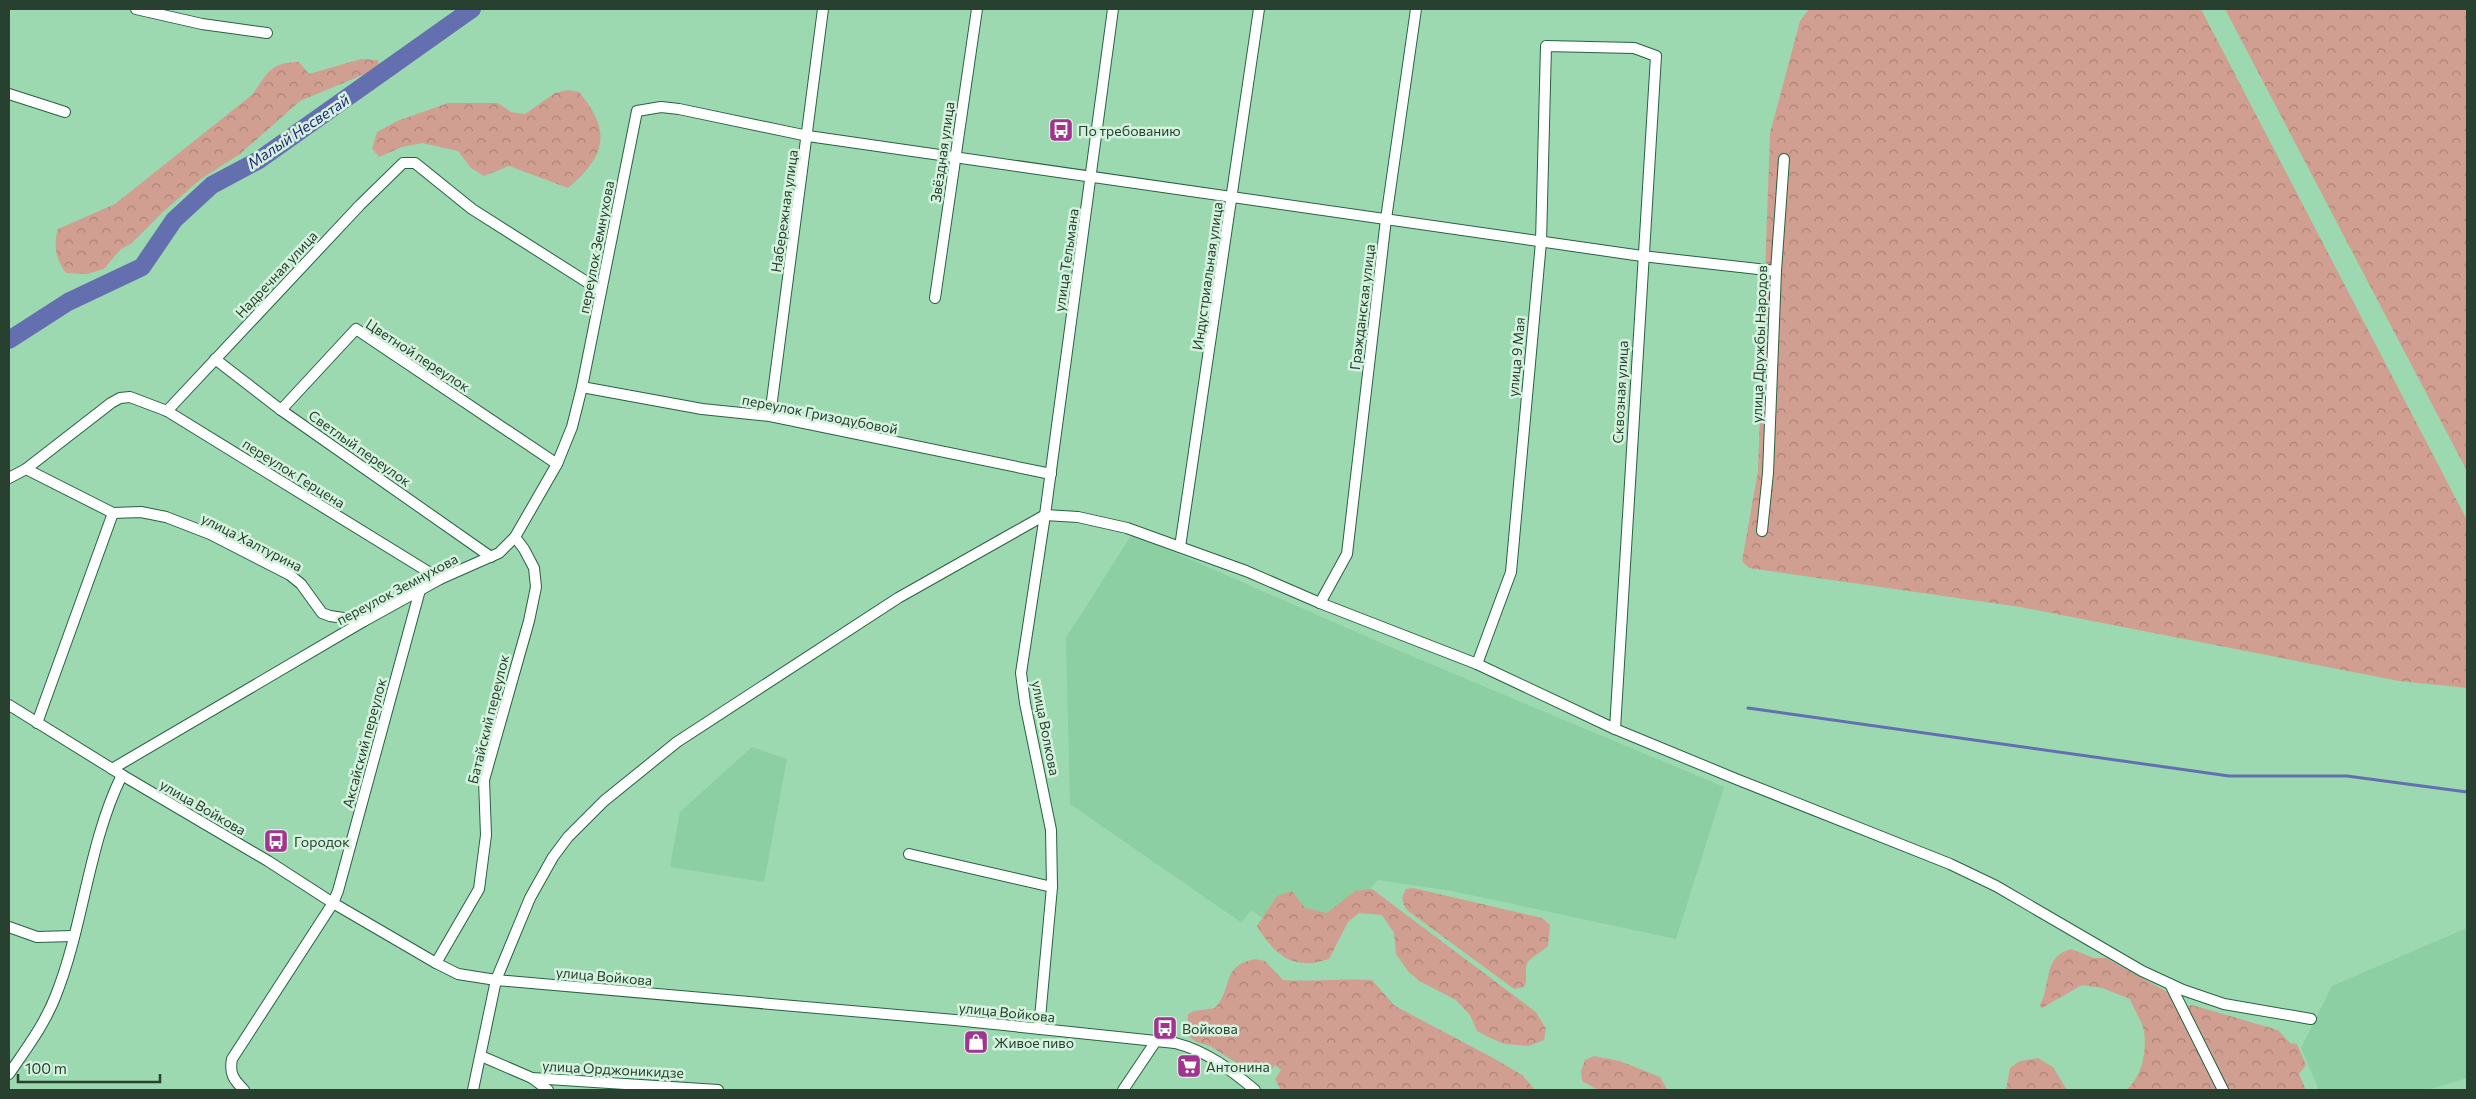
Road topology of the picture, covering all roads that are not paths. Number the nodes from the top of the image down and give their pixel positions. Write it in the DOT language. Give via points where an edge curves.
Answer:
graph roads {
  1 [pos="136,9"];
  2 [pos="824,9"];
  3 [pos="977,9"];
  4 [pos="1113,9"];
  5 [pos="1259,9"];
  6 [pos="1416,9"];
  7 [pos="267,33"];
  8 [pos="1656,56"];
  9 [pos="9,94"];
  10 [pos="65,112"];
  11 [pos="808,136"];
  12 [pos="955,157"];
  13 [pos="1784,159"];
  14 [pos="1092,177"];
  15 [pos="1232,197"];
  16 [pos="1386,220"];
  17 [pos="1541,242"];
  18 [pos="1642,256"];
  19 [pos="1776,271"];
  20 [pos="602,291"];
  21 [pos="935,298"];
  22 [pos="215,359"];
  23 [pos="582,387"];
  24 [pos="281,410"];
  25 [pos="167,411"];
  26 [pos="770,416"];
  27 [pos="556,464"];
  28 [pos="26,469"];
  29 [pos="1051,474"];
  30 [pos="9,478"];
  31 [pos="113,513"];
  32 [pos="1045,515"];
  33 [pos="1762,531"];
  34 [pos="514,538"];
  35 [pos="1180,546"];
  36 [pos="491,558"];
  37 [pos="440,579"];
  38 [pos="420,590"];
  39 [pos="1320,603"];
  40 [pos="364,621"];
  41 [pos="1477,664"];
  42 [pos="9,705"];
  43 [pos="37,722"];
  44 [pos="1615,728"];
  45 [pos="112,768"];
  46 [pos="122,775"];
  47 [pos="909,854"];
  48 [pos="1052,887"];
  49 [pos="333,903"];
  50 [pos="10,930"];
  51 [pos="74,936"];
  52 [pos="436,963"];
  53 [pos="496,980"];
  54 [pos="2170,984"];
  55 [pos="2311,1018"];
  56 [pos="1039,1029"];
  57 [pos="1156,1041"];
  58 [pos="481,1056"];
  59 [pos="9,1074"];
  60 [pos="532,1078"];
  61 [pos="244,1090"];
  62 [pos="473,1090"];
  63 [pos="548,1090"];
  64 [pos="718,1090"];
  65 [pos="1123,1090"];
  66 [pos="1255,1090"];
  67 [pos="2223,1090"];
  1 -- 7 [label="street" via="202,24"];
  2 -- 11 [label="street, Набережная улица"];
  3 -- 12 [label="street, Звёздная улица"];
  4 -- 14 [label="street, улица Тельмана"];
  5 -- 15 [label="street, Индустриальная улица"];
  6 -- 16 [label="street, Гражданская улица"];
  8 -- 17 [label="street, улица 9 Мая" via="1634,48 1546,46"];
  8 -- 18 [label="street, Сквозная улица"];
  9 -- 10 [label="street"];
  11 -- 12 [label="street"];
  11 -- 20 [label="street, переулок Земнухова" via="678,109 661,107 637,112"];
  11 -- 26 [label="street, Набережная улица"];
  12 -- 14 [label="street"];
  12 -- 21 [label="street, Звёздная улица"];
  13 -- 19 [label="street, улица Дружбы Народов"];
  14 -- 15 [label="street"];
  14 -- 29 [label="street, улица Тельмана"];
  15 -- 16 [label="street"];
  15 -- 35 [label="street, Индустриальная улица"];
  16 -- 17 [label="street"];
  16 -- 39 [label="street, Гражданская улица" via="1348,554"];
  17 -- 18 [label="street"];
  17 -- 41 [label="street, улица 9 Мая" via="1510,572"];
  18 -- 19 [label="street"];
  18 -- 44 [label="street, Сквозная улица"];
  19 -- 33 [label="street, улица Дружбы Народов" via="1768,473"];
  20 -- 22 [label="street, Надречная улица" via="472,209 410,162 398,166 360,204"];
  20 -- 23 [label="street, переулок Земнухова"];
  22 -- 24 [label="street, Светлый переулок"];
  22 -- 25 [label="street, Надречная улица"];
  23 -- 26 [label="street, переулок Гризодубовой" via="702,409"];
  23 -- 27 [label="street, переулок Земнухова" via="572,427"];
  24 -- 27 [label="street, Цветной переулок" via="356,329"];
  24 -- 36 [label="street, Светлый переулок"];
  25 -- 28 [label="street, переулок Герцена" via="130,397 111,403"];
  25 -- 37 [label="street, переулок Герцена"];
  26 -- 29 [label="street, переулок Гризодубовой"];
  27 -- 34 [label="street, переулок Земнухова"];
  28 -- 30 [label="street"];
  28 -- 31 [label="street, улица Халтурина"];
  29 -- 32 [label="street, улица Тельмана"];
  31 -- 40 [label="street, улица Халтурина" via="154,514 210,534 290,575 301,584 322,613"];
  31 -- 43 [label="street"];
  32 -- 35 [label="street" via="1078,517 1119,526"];
  32 -- 48 [label="street, улица Волкова" via="1021,673 1052,830"];
  32 -- 53 [label="street" via="898,598 677,742 604,801 568,836 553,857 530,898"];
  34 -- 36 [label="street, переулок Земнухова"];
  34 -- 52 [label="street, Батайский переулок" via="534,568 536,587 484,780 486,835 479,890"];
  35 -- 39 [label="street"];
  36 -- 37 [label="street, переулок Земнухова"];
  37 -- 38 [label="street, переулок Земнухова"];
  38 -- 40 [label="street, переулок Земнухова"];
  38 -- 49 [label="street, Аксайский переулок"];
  39 -- 41 [label="street"];
  40 -- 45 [label="street, переулок Земнухова"];
  41 -- 44 [label="street"];
  42 -- 43 [label="street, улица Войкова"];
  43 -- 45 [label="street, улица Войкова"];
  44 -- 54 [label="street" via="1950,864 2036,908 2142,971"];
  45 -- 46 [label="street, улица Войкова"];
  46 -- 49 [label="street, улица Войкова" via="264,858"];
  46 -- 51 [label="street" via="106,814"];
  47 -- 48 [label="street"];
  48 -- 56 [label="street, улица Волкова"];
  49 -- 52 [label="street, улица Войкова"];
  49 -- 61 [label="street, Аксайский переулок" via="232,1059 233,1079"];
  50 -- 51 [label="street" via="37,937"];
  51 -- 59 [label="street" via="52,1004"];
  52 -- 53 [label="street, улица Войкова" via="470,977"];
  53 -- 56 [label="street, улица Войкова"];
  53 -- 58 [label="street"];
  54 -- 55 [label="street" via="2224,1004"];
  54 -- 67 [label="street"];
  56 -- 57 [label="street, улица Войкова"];
  57 -- 65 [label="street"];
  57 -- 66 [label="street, улица Войкова" via="1182,1045 1206,1054"];
  58 -- 60 [label="street, улица Орджоникидзе"];
  58 -- 62 [label="street"];
  60 -- 63 [label="street"];
  60 -- 64 [label="street, улица Орджоникидзе"];
}
